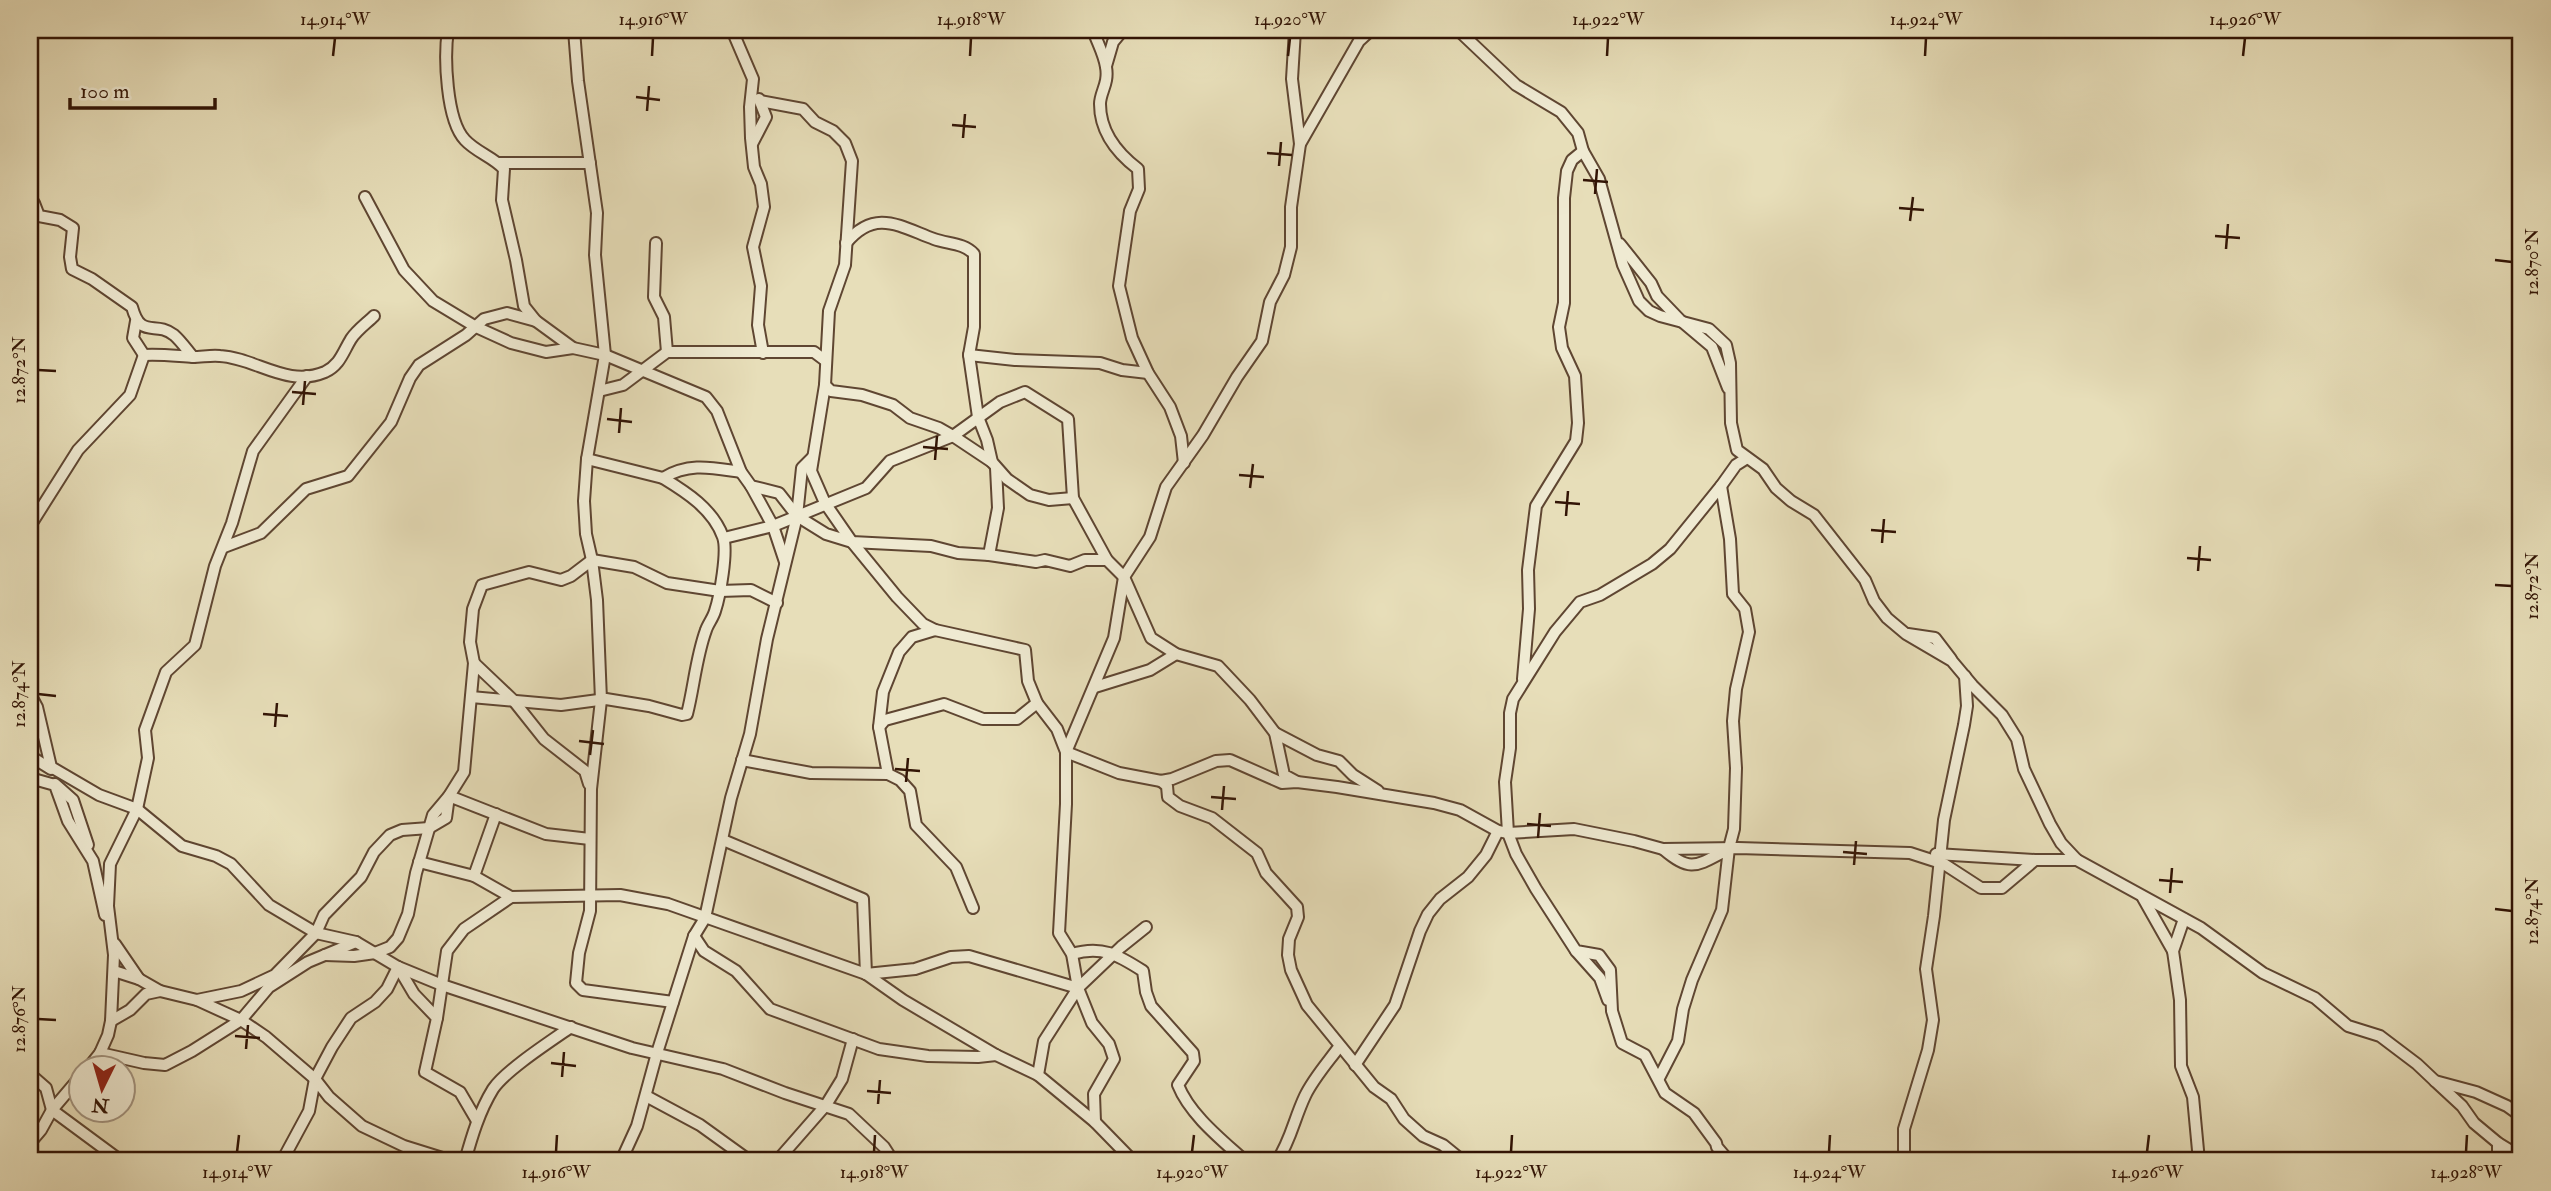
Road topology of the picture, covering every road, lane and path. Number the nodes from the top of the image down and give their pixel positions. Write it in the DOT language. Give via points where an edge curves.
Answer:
graph roads {
  1 [pos="448,30"];
  2 [pos="574,30"];
  3 [pos="732,30"];
  4 [pos="1095,30"];
  5 [pos="1123,30"];
  6 [pos="1295,30"];
  7 [pos="1371,30"];
  8 [pos="1458,30"];
  9 [pos="1106,66"];
  10 [pos="753,79"];
  11 [pos="760,102"];
  12 [pos="1300,144"];
  13 [pos="752,145"];
  14 [pos="1583,151"];
  15 [pos="499,163"];
  16 [pos="590,163"];
  17 [pos="365,197"];
  18 [pos="30,201"];
  19 [pos="1615,235"];
  20 [pos="656,243"];
  21 [pos="846,243"];
  22 [pos="374,316"];
  23 [pos="1680,320"];
  24 [pos="136,321"];
  25 [pos="536,321"];
  26 [pos="476,327"];
  27 [pos="573,348"];
  28 [pos="667,352"];
  29 [pos="763,353"];
  30 [pos="144,355"];
  31 [pos="605,355"];
  32 [pos="969,355"];
  33 [pos="193,357"];
  34 [pos="826,361"];
  35 [pos="644,369"];
  36 [pos="1149,373"];
  37 [pos="307,376"];
  38 [pos="825,385"];
  39 [pos="599,391"];
  40 [pos="978,417"];
  41 [pos="953,436"];
  42 [pos="813,457"];
  43 [pos="1747,458"];
  44 [pos="587,459"];
  45 [pos="1184,463"];
  46 [pos="994,465"];
  47 [pos="741,472"];
  48 [pos="663,478"];
  49 [pos="751,486"];
  50 [pos="1721,486"];
  51 [pos="1073,498"];
  52 [pos="825,503"];
  53 [pos="797,516"];
  54 [pos="30,526"];
  55 [pos="773,526"];
  56 [pos="724,538"];
  57 [pos="852,542"];
  58 [pos="224,547"];
  59 [pos="989,555"];
  60 [pos="593,560"];
  61 [pos="1107,560"];
  62 [pos="785,562"];
  63 [pos="1124,577"];
  64 [pos="720,591"];
  65 [pos="777,603"];
  66 [pos="935,630"];
  67 [pos="1176,654"];
  68 [pos="474,663"];
  69 [pos="1965,676"];
  70 [pos="1522,685"];
  71 [pos="1095,687"];
  72 [pos="30,694"];
  73 [pos="471,697"];
  74 [pos="513,700"];
  75 [pos="601,700"];
  76 [pos="1037,703"];
  77 [pos="879,727"];
  78 [pos="1275,733"];
  79 [pos="1066,752"];
  80 [pos="30,756"];
  81 [pos="743,760"];
  82 [pos="51,767"];
  83 [pos="888,774"];
  84 [pos="30,778"];
  85 [pos="1161,781"];
  86 [pos="1297,782"];
  87 [pos="55,785"];
  88 [pos="591,789"];
  89 [pos="1383,794"];
  90 [pos="449,796"];
  91 [pos="137,809"];
  92 [pos="496,814"];
  93 [pos="429,828"];
  94 [pos="1503,832"];
  95 [pos="590,839"];
  96 [pos="723,840"];
  97 [pos="1663,849"];
  98 [pos="1729,849"];
  99 [pos="1940,858"];
  100 [pos="2035,860"];
  101 [pos="2077,860"];
  102 [pos="419,862"];
  103 [pos="474,876"];
  104 [pos="590,896"];
  105 [pos="2142,896"];
  106 [pos="511,897"];
  107 [pos="974,908"];
  108 [pos="705,918"];
  109 [pos="2184,919"];
  110 [pos="1146,927"];
  111 [pos="316,933"];
  112 [pos="694,936"];
  113 [pos="112,940"];
  114 [pos="356,942"];
  115 [pos="2173,951"];
  116 [pos="375,953"];
  117 [pos="1115,953"];
  118 [pos="1072,954"];
  119 [pos="325,955"];
  120 [pos="398,967"];
  121 [pos="114,971"];
  122 [pos="866,974"];
  123 [pos="139,979"];
  124 [pos="442,985"];
  125 [pos="1078,988"];
  126 [pos="160,991"];
  127 [pos="197,1000"];
  128 [pos="673,1002"];
  129 [pos="437,1018"];
  130 [pos="241,1020"];
  131 [pos="111,1021"];
  132 [pos="571,1027"];
  133 [pos="853,1039"];
  134 [pos="1339,1046"];
  135 [pos="657,1053"];
  136 [pos="100,1054"];
  137 [pos="996,1055"];
  138 [pos="136,1061"];
  139 [pos="1355,1065"];
  140 [pos="30,1074"];
  141 [pos="1038,1074"];
  142 [pos="1659,1078"];
  143 [pos="315,1079"];
  144 [pos="2435,1082"];
  145 [pos="66,1094"];
  146 [pos="646,1096"];
  147 [pos="329,1097"];
  148 [pos="826,1105"];
  149 [pos="52,1110"];
  150 [pos="309,1111"];
  151 [pos="2521,1116"];
  152 [pos="477,1121"];
  153 [pos="1095,1122"];
  154 [pos="30,1143"];
  155 [pos="2498,1143"];
  156 [pos="1119,1157"];
  157 [pos="2521,1157"];
  158 [pos="121,1161"];
  159 [pos="282,1161"];
  160 [pos="452,1161"];
  161 [pos="465,1161"];
  162 [pos="621,1161"];
  163 [pos="750,1161"];
  164 [pos="777,1161"];
  165 [pos="893,1161"];
  166 [pos="1133,1161"];
  167 [pos="1245,1161"];
  168 [pos="1277,1161"];
  169 [pos="1475,1161"];
  170 [pos="1729,1161"];
  171 [pos="1904,1161"];
  172 [pos="2199,1161"];
  173 [pos="2498,1161"];
  1 -- 15 [label="street" via="450,108 464,140"];
  2 -- 16 [label="street"];
  3 -- 10 [label="street"];
  4 -- 9 [label="street"];
  5 -- 9 [label="street" via="1113,42"];
  6 -- 12 [label="street" via="1292,79"];
  7 -- 12 [label="street" via="1359,41"];
  8 -- 14 [label="street" via="1516,85 1561,112 1578,133"];
  9 -- 36 [label="street" via="1107,84 1100,103 1108,139 1138,169 1139,189 1130,211 1119,286 1132,338"];
  10 -- 11 [label="street"];
  10 -- 13 [label="street"];
  11 -- 13 [label="street" via="766,117"];
  11 -- 21 [label="street" via="803,109 845,143 852,161"];
  12 -- 45 [label="street" via="1291,247 1270,302 1262,341"];
  13 -- 29 [label="street" via="764,207 753,247 761,286 758,325"];
  14 -- 19 [label="street" via="1599,179"];
  14 -- 70 [label="street" via="1567,171 1564,303 1559,327 1562,348 1575,376 1576,441 1536,506"];
  15 -- 16 [label="street"];
  15 -- 25 [label="street" via="504,169 502,200 524,306"];
  16 -- 31 [label="street"];
  17 -- 26 [label="street" via="404,270 433,301"];
  18 -- 24 [label="street" via="39,216 74,228 72,269 132,307"];
  19 -- 23 [label="street" via="1657,296"];
  19 -- 23 [label="street" via="1639,301 1649,311"];
  20 -- 28 [label="street" via="654,297 664,317"];
  21 -- 32 [label="street" via="858,228 879,222 902,225 968,248 974,254 975,279"];
  21 -- 34 [label="street" via="845,265 829,311"];
  22 -- 37 [label="street" via="352,337 341,360 326,372"];
  23 -- 43 [label="street" via="1709,329 1726,345 1731,423 1737,450"];
  24 -- 30 [label="street" via="133,338"];
  24 -- 33 [label="street" via="174,335"];
  25 -- 26 [label="street" via="507,313 484,319"];
  25 -- 27 [label="street"];
  26 -- 27 [label="street" via="510,343 546,352"];
  26 -- 58 [label="street" via="419,365 391,422 348,475 306,489 261,533"];
  27 -- 31 [label="street"];
  28 -- 29 [label="street"];
  28 -- 35 [label="street"];
  29 -- 34 [label="street" via="814,352"];
  30 -- 33 [label="street"];
  30 -- 54 [label="street" via="130,395 78,450"];
  31 -- 35 [label="street"];
  31 -- 39 [label="street"];
  32 -- 36 [label="street" via="1100,363"];
  32 -- 40 [label="street"];
  33 -- 37 [label="street" via="221,356 277,374"];
  34 -- 38 [label="street"];
  35 -- 39 [label="street" via="623,385"];
  35 -- 47 [label="street" via="706,397 718,411"];
  36 -- 45 [label="street" via="1170,407 1181,436"];
  37 -- 58 [label="street" via="253,451"];
  38 -- 41 [label="street" via="831,391 892,405 909,418"];
  38 -- 42 [label="street"];
  39 -- 44 [label="street"];
  40 -- 41 [label="street"];
  40 -- 46 [label="street"];
  40 -- 51 [label="street" via="1025,392 1069,419"];
  41 -- 46 [label="street"];
  41 -- 52 [label="street" via="890,461 866,488"];
  42 -- 52 [label="street" via="811,471"];
  42 -- 53 [label="street" via="802,468"];
  43 -- 50 [label="street"];
  43 -- 69 [label="street" via="1791,501 1814,515 1865,580 1887,618 1952,661"];
  44 -- 48 [label="street"];
  44 -- 60 [label="street" via="585,523"];
  45 -- 63 [label="street" via="1166,487 1150,537"];
  46 -- 51 [label="street" via="1030,495 1049,500"];
  46 -- 59 [label="street" via="998,508"];
  47 -- 48 [label="street" via="700,467 678,469"];
  47 -- 49 [label="street"];
  48 -- 56 [label="street" via="693,497"];
  49 -- 53 [label="street" via="779,493"];
  49 -- 55 [label="street"];
  50 -- 70 [label="street" via="1670,549 1652,564 1580,602"];
  50 -- 98 [label="street" via="1733,594 1745,609 1749,632 1736,689 1734,829"];
  51 -- 61 [label="street"];
  52 -- 53 [label="street"];
  52 -- 57 [label="street"];
  53 -- 55 [label="street"];
  53 -- 57 [label="street" via="826,534"];
  53 -- 62 [label="street"];
  55 -- 56 [label="street"];
  55 -- 62 [label="street"];
  56 -- 64 [label="street"];
  57 -- 59 [label="street"];
  57 -- 66 [label="street" via="897,597"];
  58 -- 91 [label="street" via="195,645 166,672 145,730 148,758"];
  59 -- 61 [label="street" via="1070,566"];
  60 -- 64 [label="street" via="634,567 667,583"];
  60 -- 68 [label="street" via="561,580 529,572 482,585 473,608 470,642"];
  60 -- 75 [label="street"];
  61 -- 63 [label="street"];
  62 -- 65 [label="street"];
  63 -- 67 [label="street" via="1151,638"];
  63 -- 71 [label="street" via="1114,638"];
  64 -- 65 [label="street" via="751,590"];
  64 -- 75 [label="street" via="687,714"];
  65 -- 81 [label="street"];
  66 -- 76 [label="street" via="1025,650 1028,681"];
  66 -- 77 [label="street" via="912,637 898,652 883,692"];
  67 -- 71 [label="street" via="1150,670"];
  67 -- 78 [label="street" via="1218,666"];
  68 -- 73 [label="street"];
  68 -- 74 [label="street"];
  69 -- 99 [label="street" via="1967,706"];
  69 -- 101 [label="street" via="2002,715 2017,739 2024,769 2050,824"];
  70 -- 94 [label="street" via="1510,713"];
  71 -- 79 [label="street"];
  72 -- 82 [label="street"];
  73 -- 74 [label="street"];
  73 -- 90 [label="street" via="464,772"];
  74 -- 75 [label="street" via="561,705"];
  74 -- 88 [label="street" via="544,739 585,771"];
  75 -- 88 [label="street"];
  76 -- 77 [label="street" via="1017,719 983,719 944,704 885,720"];
  76 -- 79 [label="street" via="1057,729"];
  77 -- 83 [label="street"];
  78 -- 86 [label="street" via="1284,775"];
  78 -- 89 [label="street" via="1339,761"];
  79 -- 85 [label="street" via="1119,773"];
  79 -- 118 [label="street" via="1059,933"];
  80 -- 82 [label="street"];
  81 -- 83 [label="street" via="811,773"];
  81 -- 96 [label="street"];
  82 -- 87 [label="street"];
  82 -- 91 [label="street" via="99,795"];
  83 -- 107 [label="street" via="910,791 916,825 956,866"];
  84 -- 87 [label="street"];
  85 -- 86 [label="street" via="1230,760 1282,783"];
  85 -- 134 [label="street" via="1168,797 1180,806 1212,818 1257,853 1266,873 1297,907 1289,940 1291,970 1307,1005"];
  86 -- 89 [label="street"];
  87 -- 113 [label="street" via="73,800"];
  88 -- 95 [label="street"];
  89 -- 94 [label="street" via="1460,810"];
  90 -- 92 [label="street"];
  90 -- 93 [label="street"];
  91 -- 111 [label="street" via="182,846 230,864 269,905"];
  91 -- 113 [label="street" via="110,864"];
  92 -- 95 [label="street" via="546,834"];
  92 -- 103 [label="street"];
  93 -- 102 [label="street"];
  93 -- 111 [label="street" via="390,835 374,852 361,877 324,915"];
  94 -- 97 [label="street" via="1574,829"];
  94 -- 139 [label="street" via="1468,877 1428,914 1395,1005"];
  94 -- 142 [label="street" via="1576,951 1598,955 1610,970 1612,1011 1622,1043 1646,1055"];
  95 -- 104 [label="street"];
  96 -- 108 [label="street"];
  96 -- 122 [label="street" via="863,899"];
  97 -- 98 [label="street"];
  97 -- 98 [label="street" via="1689,866"];
  98 -- 99 [label="street" via="1910,853"];
  98 -- 142 [label="street" via="1722,910 1692,980 1678,1041"];
  99 -- 100 [label="street"];
  99 -- 100 [label="street" via="1981,888 2002,888"];
  99 -- 171 [label="street" via="1926,969 1933,1020 1905,1129"];
  100 -- 101 [label="street"];
  101 -- 105 [label="street"];
  102 -- 103 [label="street"];
  102 -- 116 [label="street" via="398,939"];
  103 -- 106 [label="street"];
  104 -- 106 [label="street"];
  104 -- 108 [label="street" via="620,895"];
  104 -- 128 [label="street" via="576,983 583,990"];
  105 -- 109 [label="street"];
  105 -- 115 [label="street"];
  106 -- 124 [label="street" via="464,929 447,951"];
  108 -- 112 [label="street"];
  108 -- 122 [label="street"];
  109 -- 115 [label="street"];
  109 -- 144 [label="street" via="2263,973 2315,998 2348,1026 2393,1045"];
  110 -- 117 [label="street"];
  111 -- 114 [label="street"];
  111 -- 127 [label="street" via="275,975 241,991"];
  112 -- 128 [label="street"];
  112 -- 133 [label="street" via="704,951 736,971 770,1009"];
  113 -- 121 [label="street"];
  113 -- 123 [label="street"];
  114 -- 116 [label="street"];
  114 -- 119 [label="street"];
  115 -- 172 [label="street" via="2180,1000 2181,1066 2193,1097"];
  116 -- 119 [label="street"];
  116 -- 120 [label="street"];
  117 -- 118 [label="street" via="1088,949"];
  117 -- 125 [label="street"];
  117 -- 167 [label="street" via="1143,971 1151,1006 1193,1053 1194,1061 1178,1085 1181,1094"];
  118 -- 125 [label="street"];
  119 -- 130 [label="street" via="270,986"];
  120 -- 124 [label="street"];
  120 -- 129 [label="street" via="414,994"];
  120 -- 143 [label="street" via="387,989 351,1018"];
  121 -- 123 [label="street"];
  121 -- 131 [label="street"];
  122 -- 125 [label="street" via="915,969 969,956"];
  122 -- 137 [label="street"];
  123 -- 126 [label="street"];
  124 -- 129 [label="street"];
  124 -- 132 [label="street"];
  125 -- 141 [label="street" via="1044,1041"];
  125 -- 153 [label="street" via="1114,1059 1094,1094"];
  126 -- 127 [label="street"];
  126 -- 131 [label="street" via="146,994"];
  127 -- 130 [label="street"];
  128 -- 135 [label="street"];
  129 -- 152 [label="street" via="425,1072 460,1092"];
  130 -- 138 [label="street" via="165,1065"];
  130 -- 143 [label="street"];
  131 -- 136 [label="street"];
  132 -- 135 [label="street"];
  132 -- 152 [label="street" via="495,1087"];
  133 -- 137 [label="street" via="878,1049 928,1056"];
  133 -- 148 [label="street" via="842,1079"];
  134 -- 139 [label="street"];
  134 -- 168 [label="street" via="1307,1093 1289,1143"];
  135 -- 146 [label="street"];
  135 -- 148 [label="street" via="723,1069"];
  137 -- 141 [label="street"];
  139 -- 169 [label="street" via="1423,1136 1443,1144 1459,1158"];
  140 -- 149 [label="street" via="46,1088"];
  141 -- 153 [label="street"];
  142 -- 170 [label="street" via="1665,1093 1694,1113"];
  143 -- 147 [label="street"];
  143 -- 150 [label="street"];
  144 -- 151 [label="street" via="2476,1092"];
  144 -- 155 [label="street"];
  145 -- 149 [label="street"];
  146 -- 162 [label="street"];
  146 -- 163 [label="street" via="700,1125"];
  147 -- 150 [label="street"];
  147 -- 160 [label="street" via="362,1126"];
  148 -- 164 [label="street"];
  148 -- 165 [label="street" via="849,1114"];
  149 -- 154 [label="street"];
  149 -- 158 [label="street"];
  150 -- 159 [label="street"];
  152 -- 161 [label="street"];
  153 -- 156 [label="street"];
  155 -- 157 [label="street"];
  155 -- 173 [label="street"];
  156 -- 166 [label="street"];
}
